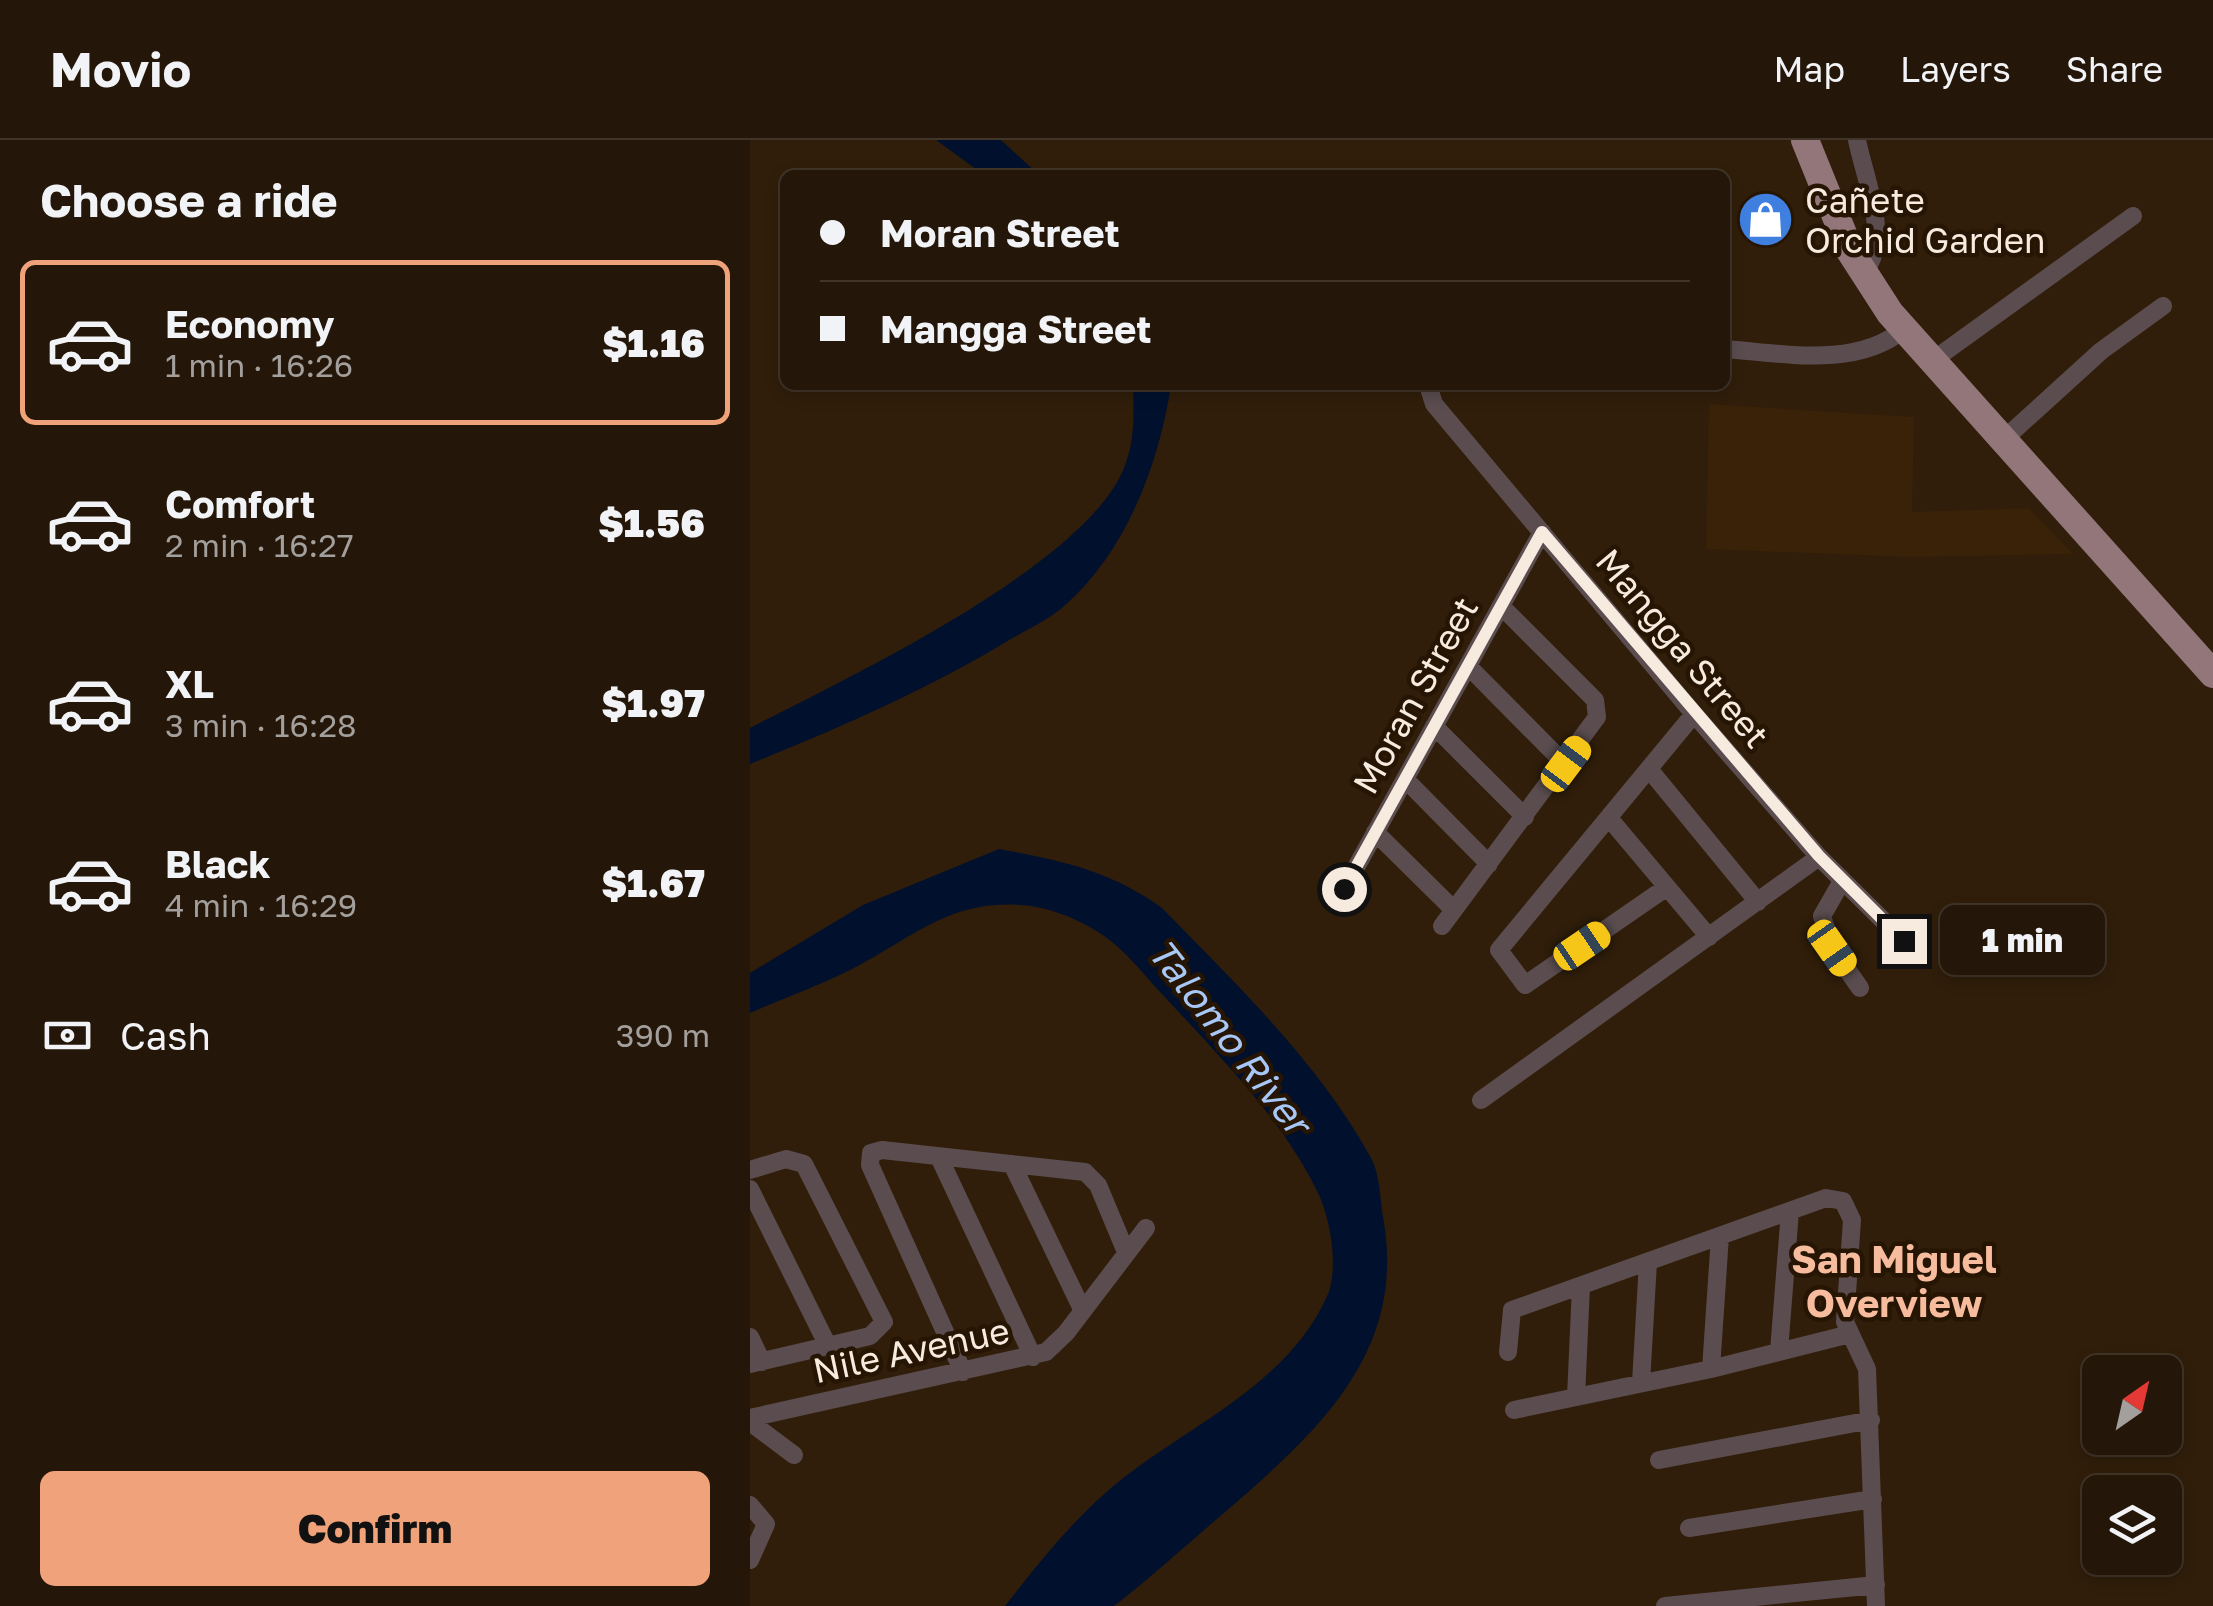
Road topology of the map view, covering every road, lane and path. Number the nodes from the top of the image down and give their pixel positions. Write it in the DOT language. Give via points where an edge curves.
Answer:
graph roads {
  1 [pos="1804,140"];
  2 [pos="1857,140"];
  3 [pos="2133,216"];
  4 [pos="1862,274"];
  5 [pos="2163,306"];
  6 [pos="1904,329"];
  7 [pos="1730,349"];
  8 [pos="1932,361"];
  9 [pos="1430,390"];
  10 [pos="2002,441"];
  11 [pos="1542,532"];
  12 [pos="1501,606"];
  13 [pos="1468,666"];
  14 [pos="2213,674"];
  15 [pos="1694,714"];
  16 [pos="1434,726"];
  17 [pos="1566,764"];
  18 [pos="1649,769"];
  19 [pos="1405,779"];
  20 [pos="1525,817"];
  21 [pos="1609,818"];
  22 [pos="1376,832"];
  23 [pos="1819,856"];
  24 [pos="1489,864"];
  25 [pos="1842,881"];
  26 [pos="1667,887"];
  27 [pos="1344,889"];
  28 [pos="1758,902"];
  29 [pos="1709,937"];
  30 [pos="1904,941"];
  31 [pos="1860,988"];
  32 [pos="1481,1100"];
  33 [pos="939,1157"];
  34 [pos="1012,1164"];
  35 [pos="750,1170"];
  36 [pos="750,1189"];
  37 [pos="1790,1211"];
  38 [pos="1146,1228"];
  39 [pos="1720,1236"];
  40 [pos="1126,1252"];
  41 [pos="1648,1262"];
  42 [pos="1581,1286"];
  43 [pos="1082,1309"];
  44 [pos="1850,1334"];
  45 [pos="750,1336"];
  46 [pos="828,1346"];
  47 [pos="1508,1352"];
  48 [pos="1779,1352"];
  49 [pos="1033,1356"];
  50 [pos="756,1363"];
  51 [pos="1711,1369"];
  52 [pos="964,1372"];
  53 [pos="1641,1383"];
  54 [pos="1576,1397"];
  55 [pos="1514,1410"];
  56 [pos="750,1420"];
  57 [pos="1871,1420"];
  58 [pos="794,1455"];
  59 [pos="1659,1460"];
  60 [pos="1873,1499"];
  61 [pos="750,1505"];
  62 [pos="1689,1528"];
  63 [pos="750,1560"];
  64 [pos="1876,1585"];
  65 [pos="1665,1606"];
  66 [pos="1876,1606"];
  1 -- 4 [label="main road"];
  2 -- 4 [label="street" via="1877,236"];
  3 -- 8 [label="street"];
  4 -- 6 [label="main road"];
  5 -- 10 [label="street" via="2101,351"];
  6 -- 7 [label="street" via="1879,345 1837,354"];
  6 -- 8 [label="main road"];
  8 -- 10 [label="main road"];
  9 -- 11 [label="street, Mangga Street" via="1434,404"];
  10 -- 14 [label="main road"];
  11 -- 12 [label="street, Moran Street"];
  11 -- 15 [label="street, Mangga Street"];
  12 -- 13 [label="street, Moran Street"];
  12 -- 17 [label="street" via="1594,700 1597,717"];
  13 -- 16 [label="street, Moran Street"];
  13 -- 17 [label="street"];
  15 -- 18 [label="street"];
  15 -- 23 [label="street, Mangga Street"];
  16 -- 19 [label="street, Moran Street"];
  16 -- 20 [label="street"];
  17 -- 20 [label="street"];
  18 -- 21 [label="street"];
  18 -- 28 [label="street"];
  19 -- 22 [label="street, Moran Street"];
  19 -- 24 [label="street"];
  20 -- 24 [label="street"];
  21 -- 26 [label="street"];
  21 -- 26 [label="street" via="1499,950 1525,985"];
  22 -- 24 [label="street" via="1448,918"];
  22 -- 27 [label="street, Moran Street"];
  23 -- 25 [label="street, Mangga Street"];
  23 -- 28 [label="street"];
  25 -- 30 [label="street, Mangga Street"];
  25 -- 31 [label="street" via="1822,916 1832,948"];
  26 -- 29 [label="street"];
  28 -- 29 [label="street"];
  29 -- 32 [label="street"];
  33 -- 34 [label="street"];
  33 -- 49 [label="street"];
  33 -- 52 [label="street" via="882,1150 871,1153 870,1165"];
  34 -- 40 [label="street" via="1090,1174"];
  34 -- 43 [label="street"];
  35 -- 46 [label="street" via="786,1159 804,1164 880,1305 884,1322 877,1333"];
  36 -- 46 [label="street"];
  37 -- 39 [label="street"];
  37 -- 44 [label="street" via="1835,1197 1848,1206 1844,1310"];
  37 -- 48 [label="street"];
  38 -- 40 [label="street, Nile Avenue"];
  39 -- 41 [label="street"];
  39 -- 51 [label="street"];
  40 -- 43 [label="street, Nile Avenue"];
  41 -- 42 [label="street"];
  41 -- 53 [label="street"];
  42 -- 47 [label="street" via="1512,1310"];
  42 -- 54 [label="street"];
  43 -- 49 [label="street, Nile Avenue" via="1056,1344"];
  44 -- 48 [label="street"];
  44 -- 57 [label="street" via="1868,1369"];
  45 -- 50 [label="street"];
  46 -- 50 [label="street"];
  48 -- 51 [label="street"];
  49 -- 52 [label="street, Nile Avenue"];
  51 -- 53 [label="street"];
  52 -- 56 [label="street, Nile Avenue"];
  53 -- 54 [label="street"];
  54 -- 55 [label="street"];
  56 -- 58 [label="street"];
  57 -- 59 [label="street"];
  57 -- 60 [label="street"];
  60 -- 62 [label="street"];
  60 -- 64 [label="street"];
  61 -- 63 [label="street" via="766,1524"];
  64 -- 65 [label="street"];
  64 -- 66 [label="street"];
}
